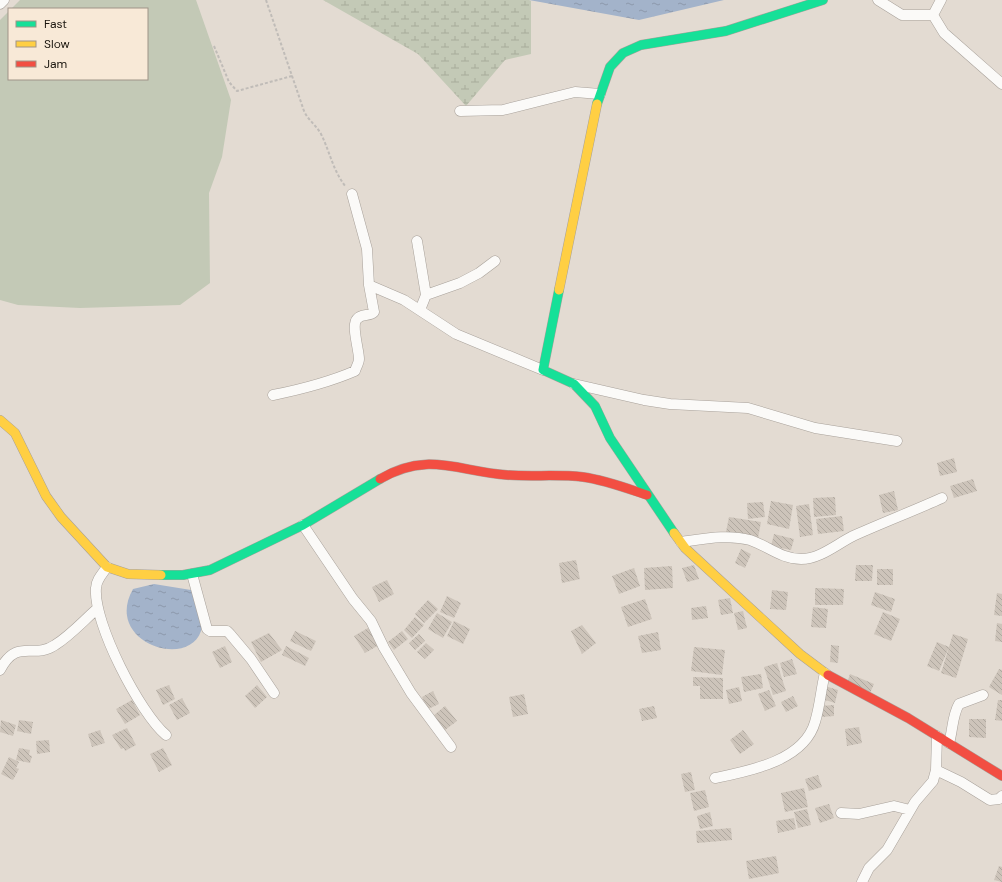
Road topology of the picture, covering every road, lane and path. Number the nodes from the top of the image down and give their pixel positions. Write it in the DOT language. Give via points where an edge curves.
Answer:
graph roads {
  1 [pos="4,0"];
  2 [pos="266,0"];
  3 [pos="823,0"];
  4 [pos="878,0"];
  5 [pos="941,0"];
  6 [pos="0,4"];
  7 [pos="933,15"];
  8 [pos="214,46"];
  9 [pos="292,76"];
  10 [pos="1002,84"];
  11 [pos="600,94"];
  12 [pos="460,111"];
  13 [pos="352,194"];
  14 [pos="417,241"];
  15 [pos="495,261"];
  16 [pos="369,285"];
  17 [pos="426,295"];
  18 [pos="420,310"];
  19 [pos="543,370"];
  20 [pos="574,384"];
  21 [pos="273,395"];
  22 [pos="0,420"];
  23 [pos="897,441"];
  24 [pos="647,495"];
  25 [pos="942,498"];
  26 [pos="303,525"];
  27 [pos="681,542"];
  28 [pos="107,567"];
  29 [pos="192,574"];
  30 [pos="98,608"];
  31 [pos="0,670"];
  32 [pos="824,673"];
  33 [pos="274,693"];
  34 [pos="983,695"];
  35 [pos="166,735"];
  36 [pos="937,736"];
  37 [pos="949,743"];
  38 [pos="451,746"];
  39 [pos="936,770"];
  40 [pos="1002,776"];
  41 [pos="715,778"];
  42 [pos="1002,796"];
  43 [pos="910,810"];
  44 [pos="841,813"];
  45 [pos="862,882"];
  1 -- 6 [label="street"];
  2 -- 9 [label="path"];
  3 -- 11 [label="street" via="726,31 641,45 629,50 610,67"];
  4 -- 7 [label="street" via="902,15"];
  5 -- 7 [label="street"];
  7 -- 10 [label="street" via="944,33"];
  8 -- 9 [label="path" via="229,82 237,91"];
  9 -- 13 [label="path" via="308,119 317,127 338,177"];
  11 -- 12 [label="street" via="575,92 503,110"];
  11 -- 19 [label="street"];
  13 -- 16 [label="street" via="367,249"];
  14 -- 17 [label="street"];
  15 -- 17 [label="street" via="473,277"];
  16 -- 18 [label="street"];
  16 -- 21 [label="street" via="374,312 356,319 359,360 355,371 314,387"];
  17 -- 18 [label="street"];
  18 -- 19 [label="street" via="456,334"];
  19 -- 20 [label="street"];
  20 -- 23 [label="street" via="670,404 748,408 814,428"];
  20 -- 24 [label="street" via="595,406 610,438"];
  22 -- 28 [label="street" via="15,433 46,496"];
  24 -- 26 [label="street" via="584,477 560,474 507,475 434,464 416,464 390,473"];
  24 -- 27 [label="street"];
  25 -- 27 [label="street" via="854,536 815,557 803,559 781,556 740,538"];
  26 -- 29 [label="street" via="221,566"];
  26 -- 38 [label="street" via="371,621 411,693"];
  27 -- 32 [label="street" via="794,649"];
  28 -- 29 [label="street" via="128,574"];
  28 -- 30 [label="street" via="96,586"];
  29 -- 33 [label="street" via="207,628 210,631 227,631 251,659"];
  30 -- 31 [label="street" via="55,645 13,653"];
  30 -- 35 [label="street" via="118,661 148,715"];
  32 -- 36 [label="street"];
  32 -- 41 [label="street" via="815,723 802,743 793,751 762,767"];
  34 -- 37 [label="street" via="959,704 954,713"];
  36 -- 37 [label="street"];
  36 -- 39 [label="street"];
  37 -- 40 [label="street"];
  39 -- 42 [label="street" via="990,800"];
  39 -- 43 [label="street" via="933,781"];
  43 -- 44 [label="street" via="894,806 859,814"];
  43 -- 45 [label="street" via="887,850 869,868"];
}
